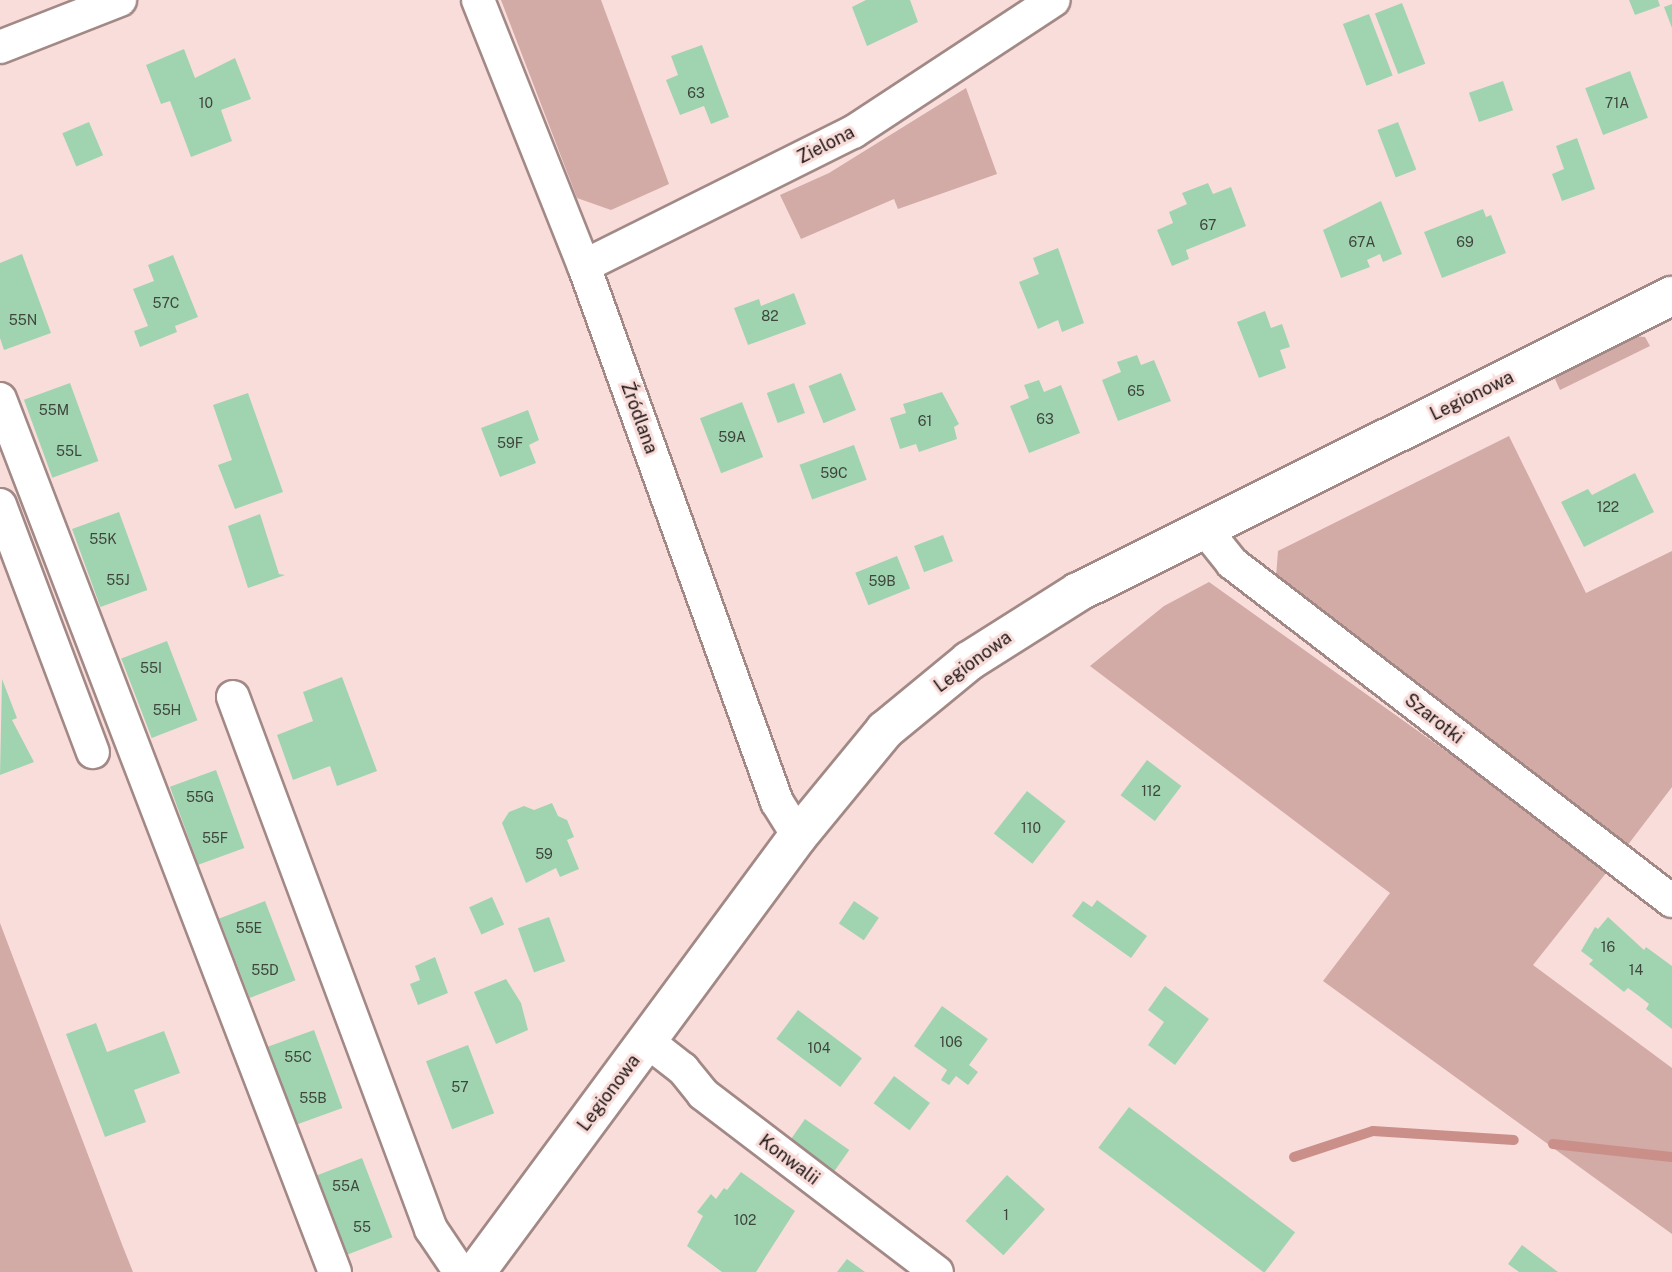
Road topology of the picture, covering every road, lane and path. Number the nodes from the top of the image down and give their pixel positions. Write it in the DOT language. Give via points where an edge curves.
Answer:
graph roads {
  1 [pos="120,0"];
  2 [pos="478,0"];
  3 [pos="1054,0"];
  4 [pos="0,47"];
  5 [pos="584,266"];
  6 [pos="1672,296"];
  7 [pos="0,399"];
  8 [pos="0,505"];
  9 [pos="1204,528"];
  10 [pos="233,697"];
  11 [pos="93,752"];
  12 [pos="799,836"];
  13 [pos="1672,901"];
  14 [pos="647,1041"];
  15 [pos="335,1272"];
  16 [pos="460,1272"];
  17 [pos="476,1272"];
  18 [pos="937,1272"];
  1 -- 4 [label="street"];
  2 -- 5 [label="street, Źródlana"];
  3 -- 5 [label="street, Zielona" via="853,131"];
  5 -- 12 [label="street, Źródlana" via="776,802"];
  6 -- 9 [label="main road, Legionowa"];
  7 -- 15 [label="street"];
  8 -- 11 [label="street"];
  9 -- 12 [label="main road, Legionowa" via="1078,592 969,661 885,730"];
  9 -- 13 [label="street, Szarotki" via="1232,563"];
  10 -- 16 [label="street" via="431,1229"];
  12 -- 14 [label="main road, Legionowa"];
  14 -- 17 [label="main road, Legionowa"];
  14 -- 18 [label="street, Konwalii" via="683,1069 703,1094"];
}
